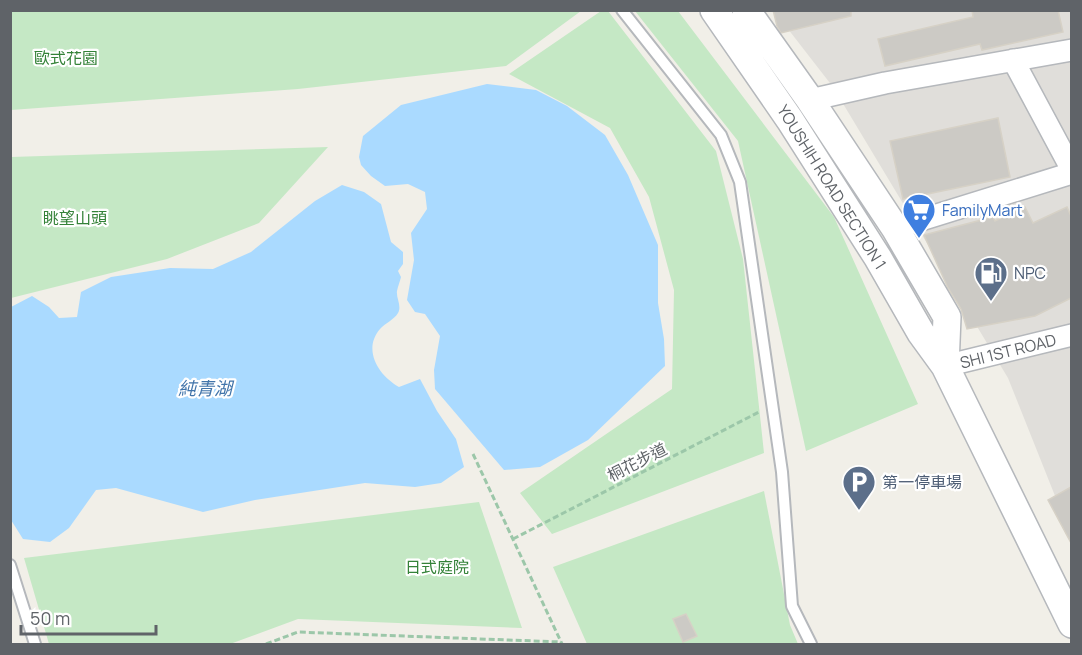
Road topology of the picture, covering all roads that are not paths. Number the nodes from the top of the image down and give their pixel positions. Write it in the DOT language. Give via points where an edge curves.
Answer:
graph roads {
  1 [pos="622,10"];
  2 [pos="714,10"];
  3 [pos="746,10"];
  4 [pos="1071,50"];
  5 [pos="1013,60"];
  6 [pos="810,100"];
  7 [pos="1071,172"];
  8 [pos="895,228"];
  9 [pos="1071,335"];
  10 [pos="945,366"];
  11 [pos="10,565"];
  12 [pos="1071,624"];
  13 [pos="36,645"];
  14 [pos="810,645"];
  1 -- 14 [label="lane" via="721,135 740,182 782,472 792,606"];
  2 -- 10 [label="street, YOUSHIH ROAD SECTION 1" via="790,120"];
  3 -- 6 [label="street, YOUSHIH ROAD SECTION 1"];
  4 -- 5 [label="street"];
  5 -- 6 [label="street"];
  5 -- 7 [label="street"];
  6 -- 8 [label="street, YOUSHIH ROAD SECTION 1"];
  7 -- 8 [label="street"];
  8 -- 10 [label="street, YOUSHIH ROAD SECTION 1" via="947,317"];
  9 -- 10 [label="street, SHI 1ST ROAD"];
  10 -- 12 [label="street, YOUSHIH ROAD SECTION 1"];
  11 -- 13 [label="lane"];
}
